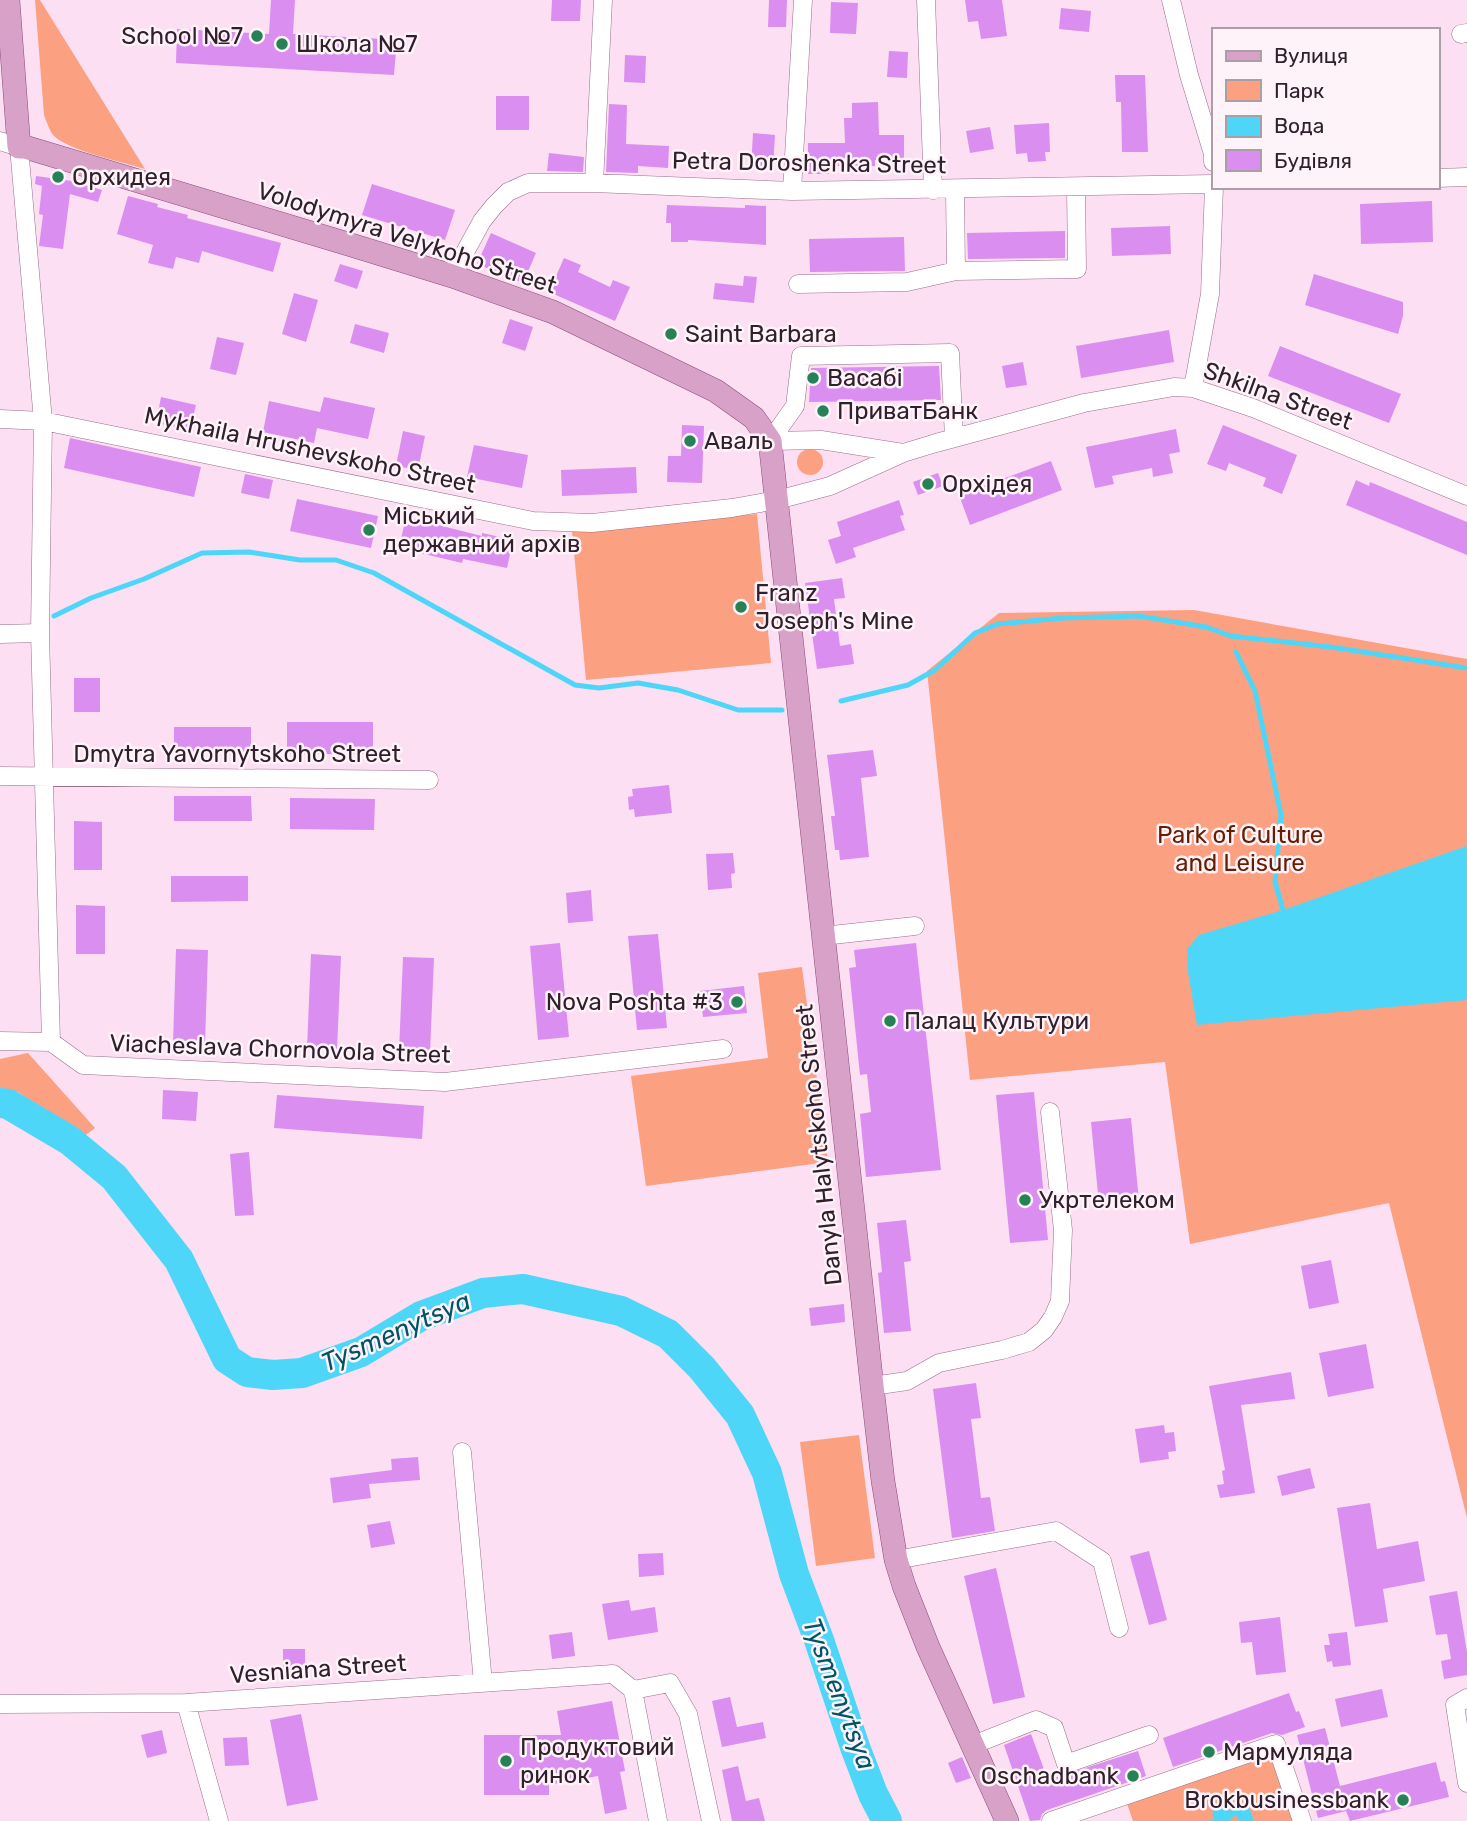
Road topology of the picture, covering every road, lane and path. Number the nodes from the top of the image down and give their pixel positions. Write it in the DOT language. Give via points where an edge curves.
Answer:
graph roads {
  1 [pos="8,0"];
  2 [pos="603,0"];
  3 [pos="803,0"];
  4 [pos="926,0"];
  5 [pos="1171,0"];
  6 [pos="10,144"];
  7 [pos="1212,151"];
  8 [pos="1467,177"];
  9 [pos="1439,178"];
  10 [pos="594,183"];
  11 [pos="1212,186"];
  12 [pos="1076,187"];
  13 [pos="1214,189"];
  14 [pos="933,190"];
  15 [pos="955,190"];
  16 [pos="792,191"];
  17 [pos="956,271"];
  18 [pos="452,276"];
  19 [pos="798,284"];
  20 [pos="1192,388"];
  21 [pos="0,419"];
  22 [pos="43,421"];
  23 [pos="954,438"];
  24 [pos="770,441"];
  25 [pos="903,453"];
  26 [pos="1467,496"];
  27 [pos="777,500"];
  28 [pos="40,633"];
  29 [pos="1,635"];
  30 [pos="0,776"];
  31 [pos="43,777"];
  32 [pos="429,779"];
  33 [pos="915,926"];
  34 [pos="823,936"];
  35 [pos="0,1041"];
  36 [pos="51,1042"];
  37 [pos="723,1049"];
  38 [pos="1050,1111"];
  39 [pos="872,1386"];
  40 [pos="462,1452"];
  41 [pos="896,1560"];
  42 [pos="1119,1628"];
  43 [pos="483,1683"];
  44 [pos="633,1690"];
  45 [pos="1467,1698"];
  46 [pos="186,1703"];
  47 [pos="0,1704"];
  48 [pos="1149,1735"];
  49 [pos="973,1745"];
  50 [pos="1467,1783"];
  51 [pos="219,1821"];
  52 [pos="658,1821"];
  53 [pos="711,1821"];
  54 [pos="1007,1821"];
  55 [pos="1051,1821"];
  56 [pos="1302,1821"];
  1 -- 6 [label="main road"];
  2 -- 10 [label="street"];
  3 -- 16 [label="street"];
  4 -- 14 [label="street"];
  5 -- 7 [label="street"];
  6 -- 18 [label="main road, Volodymyra Velykoho Street"];
  6 -- 22 [label="street, Dmytra Yavornytskoho Street"];
  8 -- 9 [label="street"];
  10 -- 16 [label="street, Petra Doroshenka Street"];
  10 -- 18 [label="street, Petra Doroshenka Street" via="528,183 508,192 482,222"];
  11 -- 12 [label="street, Petra Doroshenka Street"];
  12 -- 15 [label="street, Petra Doroshenka Street"];
  12 -- 17 [label="street" via="1077,269"];
  13 -- 20 [label="street" via="1210,294"];
  14 -- 15 [label="street, Petra Doroshenka Street"];
  14 -- 16 [label="street, Petra Doroshenka Street"];
  15 -- 17 [label="street"];
  17 -- 19 [label="street" via="906,282"];
  18 -- 24 [label="main road, Volodymyra Velykoho Street" via="553,313 716,391 754,418"];
  20 -- 23 [label="street, Shkilna Street" via="1083,402"];
  20 -- 26 [label="street, Shkilna Street" via="1253,408"];
  21 -- 22 [label="street, Mykhaila Hrushevskoho Street"];
  22 -- 27 [label="street, Mykhaila Hrushevskoho Street" via="533,521 592,523"];
  22 -- 28 [label="street, Dmytra Yavornytskoho Street"];
  23 -- 24 [label="street" via="950,353 801,356 795,406"];
  23 -- 25 [label="street, Shkilna Street"];
  24 -- 25 [label="street, Shkilna Street" via="821,440"];
  24 -- 27 [label="main road, Danyla Halytskoho Street"];
  25 -- 27 [label="street, Shkilna Street" via="830,486"];
  27 -- 34 [label="main road, Danyla Halytskoho Street"];
  28 -- 29 [label="street"];
  28 -- 31 [label="street, Dmytra Yavornytskoho Street"];
  30 -- 31 [label="street, Dmytra Yavornytskoho Street"];
  31 -- 32 [label="street, Dmytra Yavornytskoho Street"];
  31 -- 36 [label="street, Dmytra Yavornytskoho Street"];
  33 -- 34 [label="street"];
  34 -- 39 [label="main road, Danyla Halytskoho Street"];
  35 -- 36 [label="street"];
  36 -- 37 [label="street, Viacheslava Chornovola Street" via="83,1065 445,1082"];
  38 -- 39 [label="street" via="1063,1230 1060,1301 1053,1317 1029,1342 939,1363 907,1381"];
  39 -- 41 [label="main road, Danyla Halytskoho Street"];
  40 -- 43 [label="street"];
  41 -- 42 [label="street" via="1056,1531 1102,1561"];
  41 -- 49 [label="main road, Danyla Halytskoho Street" via="928,1647"];
  43 -- 44 [label="street, Vesniana Street" via="613,1674"];
  43 -- 46 [label="street, Vesniana Street"];
  44 -- 52 [label="street"];
  44 -- 53 [label="street" via="670,1683 688,1714"];
  45 -- 50 [label="street" via="1455,1705"];
  46 -- 47 [label="street, Vesniana Street"];
  46 -- 51 [label="street"];
  48 -- 49 [label="street" via="1066,1765 1054,1728 1035,1720"];
  49 -- 54 [label="main road, Danyla Halytskoho Street"];
  55 -- 56 [label="street" via="1276,1744"];
}
